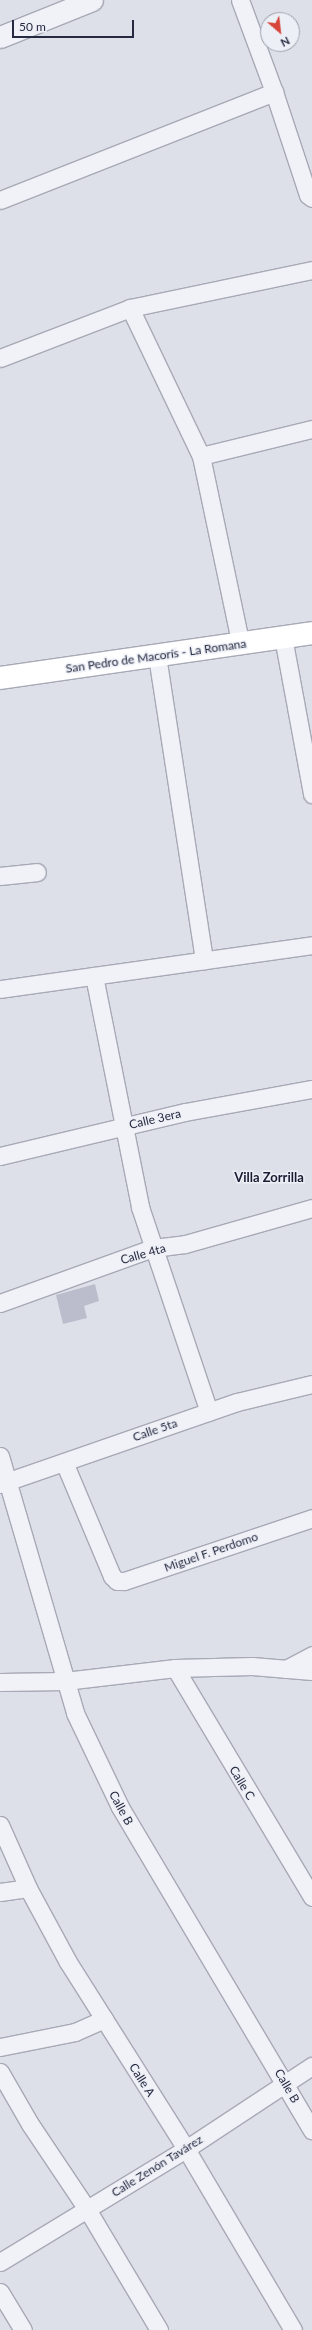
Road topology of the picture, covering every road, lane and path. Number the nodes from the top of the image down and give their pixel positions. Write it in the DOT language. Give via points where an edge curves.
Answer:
graph roads {
  1 [pos="92,0"];
  2 [pos="240,0"];
  3 [pos="0,37"];
  4 [pos="274,92"];
  5 [pos="312,198"];
  6 [pos="0,200"];
  7 [pos="312,270"];
  8 [pos="130,308"];
  9 [pos="1,354"];
  10 [pos="312,429"];
  11 [pos="201,456"];
  12 [pos="312,633"];
  13 [pos="283,637"];
  14 [pos="241,644"];
  15 [pos="157,656"];
  16 [pos="0,678"];
  17 [pos="312,794"];
  18 [pos="37,872"];
  19 [pos="0,876"];
  20 [pos="312,945"];
  21 [pos="204,960"];
  22 [pos="94,976"];
  23 [pos="0,989"];
  24 [pos="312,1089"];
  25 [pos="124,1126"];
  26 [pos="0,1156"];
  27 [pos="312,1208"];
  28 [pos="153,1248"];
  29 [pos="0,1303"];
  30 [pos="312,1384"];
  31 [pos="209,1412"];
  32 [pos="0,1456"];
  33 [pos="64,1462"];
  34 [pos="4,1482"];
  35 [pos="312,1518"];
  36 [pos="312,1655"];
  37 [pos="175,1668"];
  38 [pos="285,1669"];
  39 [pos="312,1670"];
  40 [pos="65,1681"];
  41 [pos="0,1682"];
  42 [pos="0,1825"];
  43 [pos="28,1888"];
  44 [pos="0,1892"];
  45 [pos="312,1897"];
  46 [pos="104,2018"];
  47 [pos="0,2047"];
  48 [pos="312,2066"];
  49 [pos="0,2072"];
  50 [pos="285,2083"];
  51 [pos="312,2130"];
  52 [pos="186,2149"];
  53 [pos="87,2209"];
  54 [pos="0,2262"];
  55 [pos="0,2292"];
  56 [pos="23,2330"];
  57 [pos="159,2330"];
  58 [pos="293,2330"];
  1 -- 3 [label="street"];
  2 -- 4 [label="street"];
  4 -- 5 [label="street" via="308,195"];
  4 -- 6 [label="street"];
  7 -- 8 [label="street"];
  8 -- 9 [label="street"];
  8 -- 11 [label="street"];
  10 -- 11 [label="street"];
  11 -- 14 [label="street"];
  12 -- 13 [label="main road, San Pedro de Macorís - La Romana"];
  13 -- 14 [label="main road, San Pedro de Macorís - La Romana"];
  13 -- 17 [label="street"];
  14 -- 15 [label="main road, San Pedro de Macorís - La Romana"];
  15 -- 16 [label="main road, San Pedro de Macorís - La Romana"];
  15 -- 21 [label="street"];
  18 -- 19 [label="street"];
  20 -- 21 [label="street"];
  21 -- 22 [label="street"];
  22 -- 23 [label="street"];
  22 -- 25 [label="street"];
  24 -- 25 [label="street, Calle 3era"];
  25 -- 26 [label="street, Calle 3era"];
  25 -- 28 [label="street" via="140,1207"];
  27 -- 28 [label="street, Calle 4ta" via="185,1244"];
  28 -- 29 [label="street, Calle 4ta"];
  28 -- 31 [label="street"];
  30 -- 31 [label="street, Calle 5ta"];
  31 -- 33 [label="street, Calle 5ta"];
  32 -- 34 [label="street, Calle B"];
  33 -- 34 [label="street, Calle 5ta"];
  33 -- 35 [label="street, Miguel F. Perdomo" via="112,1576 117,1581 124,1581"];
  34 -- 40 [label="street, Calle B"];
  36 -- 38 [label="street"];
  37 -- 38 [label="street" via="252,1666"];
  37 -- 40 [label="street"];
  37 -- 45 [label="street, Calle C"];
  38 -- 39 [label="street"];
  40 -- 41 [label="street"];
  40 -- 50 [label="street, Calle B" via="75,1713 120,1807"];
  42 -- 43 [label="street, Calle A"];
  43 -- 44 [label="street"];
  43 -- 46 [label="street, Calle A" via="68,1962"];
  46 -- 47 [label="street" via="75,2032"];
  46 -- 52 [label="street, Calle A"];
  48 -- 50 [label="street, Calle Zenón Tavárez"];
  49 -- 53 [label="street" via="30,2124"];
  50 -- 51 [label="street, Calle B"];
  50 -- 52 [label="street, Calle Zenón Tavárez"];
  52 -- 53 [label="street, Calle Zenón Tavárez"];
  52 -- 58 [label="street, Calle A"];
  53 -- 54 [label="street, Calle Zenón Tavárez"];
  53 -- 57 [label="street"];
  55 -- 56 [label="street"];
}
